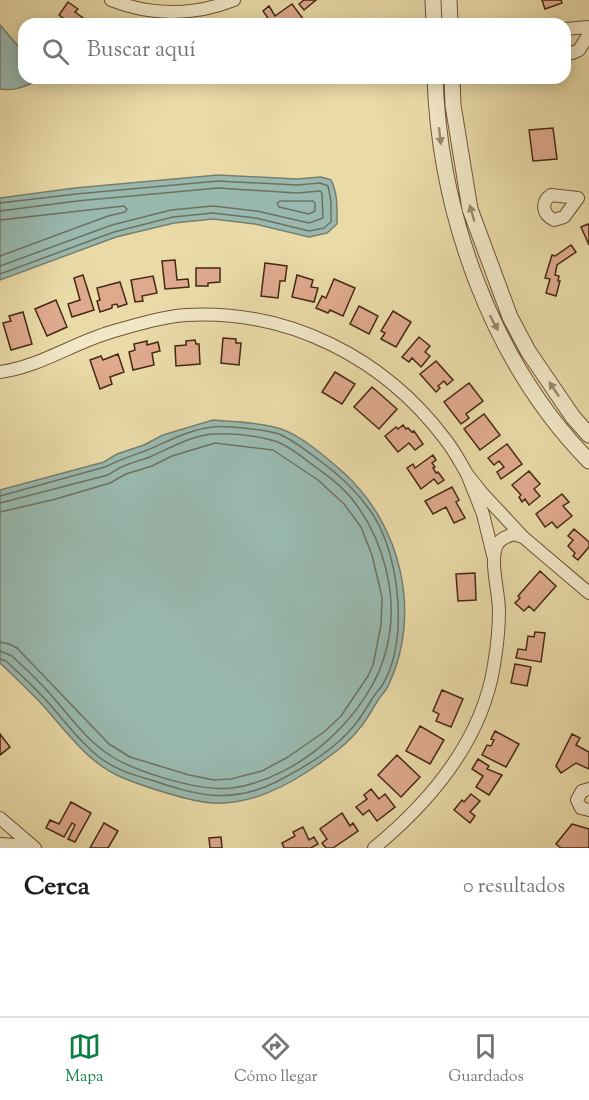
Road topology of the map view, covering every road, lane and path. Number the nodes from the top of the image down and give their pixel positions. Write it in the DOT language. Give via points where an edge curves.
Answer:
graph roads {
  1 [pos="111,0"];
  2 [pos="234,0"];
  3 [pos="433,0"];
  4 [pos="449,0"];
  5 [pos="434,18"];
  6 [pos="450,18"];
  7 [pos="589,27"];
  8 [pos="571,28"];
  9 [pos="589,34"];
  10 [pos="571,52"];
  11 [pos="436,84"];
  12 [pos="452,84"];
  13 [pos="0,372"];
  14 [pos="589,435"];
  15 [pos="589,461"];
  16 [pos="467,474"];
  17 [pos="523,537"];
  18 [pos="494,558"];
  19 [pos="589,593"];
  20 [pos="589,789"];
  21 [pos="589,810"];
  22 [pos="0,818"];
  23 [pos="0,844"];
  24 [pos="34,847"];
  25 [pos="374,848"];
  1 -- 2 [label="street" via="142,10 179,12"];
  3 -- 5 [label="street"];
  4 -- 6 [label="street"];
  7 -- 8 [label="street"];
  9 -- 10 [label="street" via="579,50"];
  11 -- 15 [label="street, one-way" via="444,166 454,213 489,313 535,393"];
  14 -- 12 [label="street, one-way" via="528,351 510,317 470,209"];
  13 -- 16 [label="street" via="35,363 109,333 184,315 221,315 285,325 338,346 388,379 439,431"];
  16 -- 17 [label="street"];
  16 -- 18 [label="street"];
  17 -- 18 [label="street" via="514,534 504,538 495,549"];
  17 -- 19 [label="street"];
  18 -- 25 [label="street" via="498,643 480,713 464,748 439,785"];
  20 -- 21 [label="street" via="582,791 577,800 581,808"];
  22 -- 24 [label="street"];
  23 -- 24 [label="street"];
}
